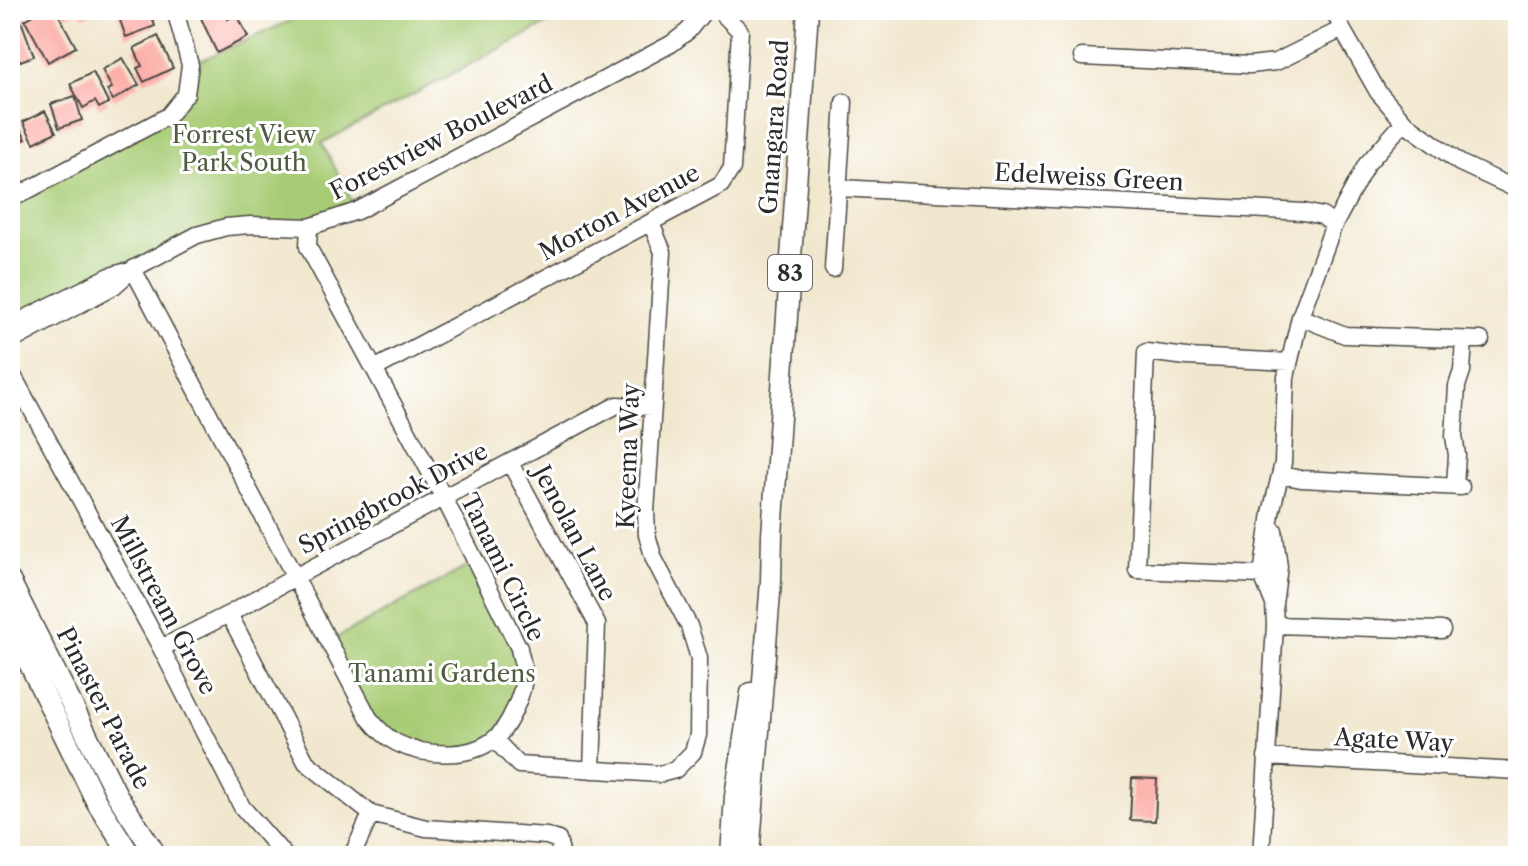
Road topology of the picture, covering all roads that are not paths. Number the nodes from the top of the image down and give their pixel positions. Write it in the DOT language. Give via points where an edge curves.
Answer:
graph roads {
  1 [pos="175,10"];
  2 [pos="705,10"];
  3 [pos="719,10"];
  4 [pos="808,10"];
  5 [pos="1334,10"];
  6 [pos="1342,29"];
  7 [pos="1082,57"];
  8 [pos="844,102"];
  9 [pos="1404,122"];
  10 [pos="839,188"];
  11 [pos="1518,190"];
  12 [pos="10,195"];
  13 [pos="651,223"];
  14 [pos="1334,225"];
  15 [pos="309,227"];
  16 [pos="133,269"];
  17 [pos="833,269"];
  18 [pos="1300,317"];
  19 [pos="10,326"];
  20 [pos="10,342"];
  21 [pos="1289,362"];
  22 [pos="374,369"];
  23 [pos="10,370"];
  24 [pos="652,407"];
  25 [pos="510,463"];
  26 [pos="1281,475"];
  27 [pos="444,498"];
  28 [pos="1271,513"];
  29 [pos="772,535"];
  30 [pos="1262,575"];
  31 [pos="295,577"];
  32 [pos="10,581"];
  33 [pos="1274,604"];
  34 [pos="229,614"];
  35 [pos="10,624"];
  36 [pos="1275,625"];
  37 [pos="1442,630"];
  38 [pos="161,648"];
  39 [pos="495,740"];
  40 [pos="1266,757"];
  41 [pos="592,770"];
  42 [pos="1518,771"];
  43 [pos="371,814"];
  44 [pos="131,856"];
  45 [pos="157,856"];
  46 [pos="285,856"];
  47 [pos="352,856"];
  48 [pos="562,856"];
  49 [pos="731,856"];
  50 [pos="749,856"];
  51 [pos="1261,856"];
  1 -- 12 [label="street" via="190,65 186,94 168,116 19,195"];
  2 -- 15 [label="street, Forestview Boulevard" via="671,44 357,211"];
  3 -- 13 [label="street, Morton Avenue" via="740,31 732,168 721,185"];
  4 -- 29 [label="main road, Gnangara Road / 83"];
  5 -- 6 [label="street"];
  6 -- 7 [label="street" via="1276,62 1250,65"];
  6 -- 9 [label="street" via="1378,92"];
  8 -- 10 [label="street"];
  9 -- 11 [label="street" via="1460,163"];
  9 -- 14 [label="street" via="1366,165"];
  10 -- 14 [label="street, Edelweiss Green" via="1304,212"];
  10 -- 17 [label="street"];
  13 -- 22 [label="street, Morton Avenue"];
  13 -- 24 [label="street, Kyeema Way" via="663,252"];
  14 -- 18 [label="street"];
  15 -- 16 [label="street, Forestview Boulevard" via="226,227 197,235"];
  15 -- 22 [label="street, Tanami Circle" via="308,247"];
  16 -- 19 [label="street, Forestview Boulevard"];
  16 -- 20 [label="street, Forestview Boulevard" via="114,286"];
  16 -- 31 [label="street"];
  18 -- 21 [label="street"];
  18 -- 26 [label="street" via="1345,335 1472,340 1457,386 1458,486"];
  21 -- 26 [label="street"];
  21 -- 30 [label="street" via="1146,352 1137,570"];
  22 -- 27 [label="street, Tanami Circle"];
  23 -- 38 [label="street, Millstream Grove"];
  24 -- 25 [label="street, Springbrook Drive" via="617,405"];
  24 -- 41 [label="street, Kyeema Way" via="647,535 699,658 698,735 693,752 675,770"];
  25 -- 27 [label="street, Springbrook Drive"];
  25 -- 41 [label="street, Jenolan Lane" via="597,624"];
  26 -- 28 [label="street"];
  27 -- 31 [label="street, Springbrook Drive"];
  27 -- 39 [label="street, Tanami Circle" via="519,648 524,675 520,697"];
  28 -- 30 [label="street"];
  28 -- 33 [label="street" via="1279,567"];
  29 -- 49 [label="main road, Gnangara Road / 83"];
  29 -- 50 [label="main road, Gnangara Road / 83"];
  30 -- 33 [label="street"];
  31 -- 34 [label="street, Springbrook Drive"];
  31 -- 39 [label="street" via="381,733 419,751 444,754"];
  32 -- 45 [label="main road, Pinaster Parade" via="117,795"];
  33 -- 36 [label="street"];
  34 -- 38 [label="street, Springbrook Drive"];
  34 -- 43 [label="street" via="306,762"];
  35 -- 44 [label="main road, Pinaster Parade" via="96,801"];
  36 -- 37 [label="street"];
  36 -- 40 [label="street"];
  38 -- 46 [label="street, Millstream Grove" via="242,807"];
  39 -- 41 [label="street, Kyeema Way" via="519,765"];
  40 -- 42 [label="street, Agate Way"];
  40 -- 51 [label="street"];
  43 -- 47 [label="street"];
  43 -- 48 [label="street" via="426,828 547,836 558,840"];
}
